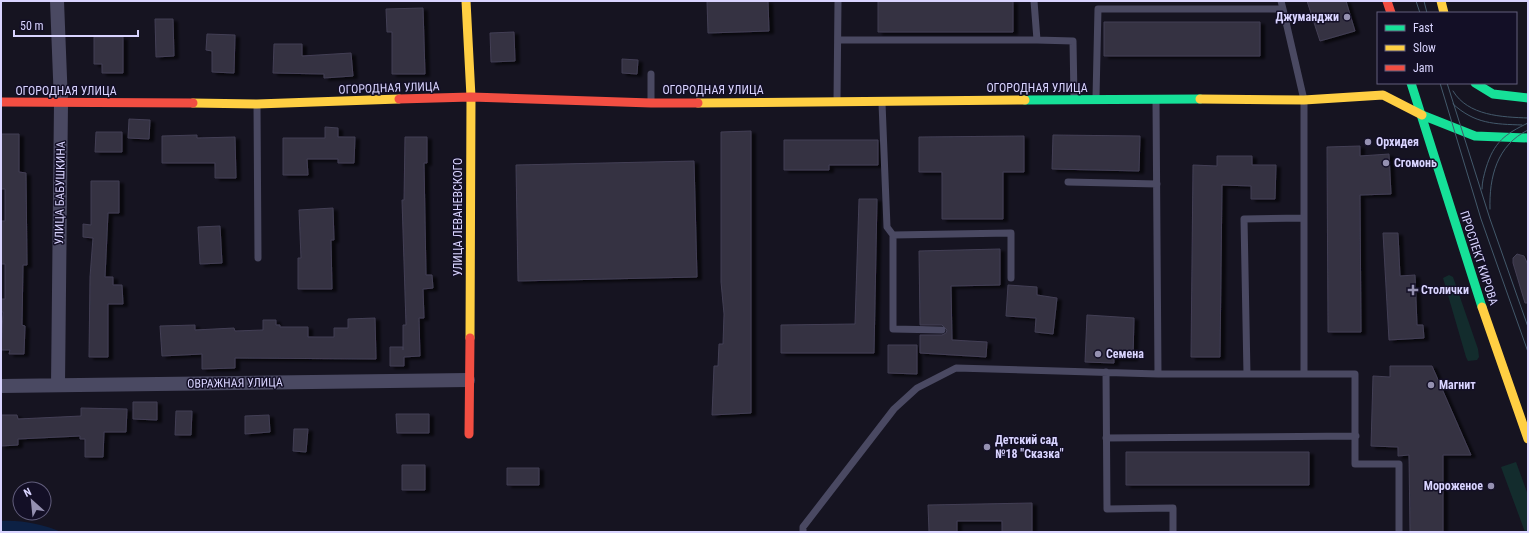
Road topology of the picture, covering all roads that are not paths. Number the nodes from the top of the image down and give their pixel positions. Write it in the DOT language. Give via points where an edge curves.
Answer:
graph roads {
  1 [pos="58,1"];
  2 [pos="466,1"];
  3 [pos="838,1"];
  4 [pos="1034,1"];
  5 [pos="1281,1"];
  6 [pos="1387,1"];
  7 [pos="1441,1"];
  8 [pos="1283,9"];
  9 [pos="1391,12"];
  10 [pos="1444,12"];
  11 [pos="838,40"];
  12 [pos="1037,40"];
  13 [pos="651,74"];
  14 [pos="1411,84"];
  15 [pos="1476,84"];
  16 [pos="471,97"];
  17 [pos="1528,98"];
  18 [pos="1074,99"];
  19 [pos="1096,99"];
  20 [pos="1156,100"];
  21 [pos="1304,100"];
  22 [pos="837,101"];
  23 [pos="882,101"];
  24 [pos="1,102"];
  25 [pos="61,103"];
  26 [pos="651,103"];
  27 [pos="257,104"];
  28 [pos="1421,115"];
  29 [pos="1528,138"];
  30 [pos="1068,182"];
  31 [pos="1157,184"];
  32 [pos="1303,218"];
  33 [pos="893,235"];
  34 [pos="258,258"];
  35 [pos="1011,278"];
  36 [pos="942,330"];
  37 [pos="1106,372"];
  38 [pos="1158,374"];
  39 [pos="1246,374"];
  40 [pos="1304,374"];
  41 [pos="468,380"];
  42 [pos="58,385"];
  43 [pos="1,386"];
  44 [pos="469,434"];
  45 [pos="1356,436"];
  46 [pos="1106,438"];
  47 [pos="1528,439"];
  48 [pos="803,532"];
  49 [pos="1173,532"];
  50 [pos="1400,532"];
  1 -- 25 [label="street, УЛИЦА БАБУШКИНА"];
  2 -- 16 [label="street, УЛИЦА ЛЕВАНЕВСКОГО"];
  3 -- 11 [label="lane"];
  4 -- 12 [label="lane"];
  5 -- 8 [label="lane"];
  6 -- 9 [label="street"];
  7 -- 10 [label="street"];
  8 -- 19 [label="lane" via="1098,9"];
  8 -- 21 [label="lane"];
  11 -- 12 [label="lane"];
  11 -- 22 [label="lane"];
  12 -- 18 [label="lane" via="1073,41"];
  13 -- 26 [label="lane"];
  14 -- 28 [label="street, ПРОСПЕКТ КИРОВА"];
  15 -- 17 [label="street" via="1479,88 1501,97"];
  16 -- 26 [label="street, ОГОРОДНАЯ УЛИЦА"];
  16 -- 27 [label="street, ОГОРОДНАЯ УЛИЦА"];
  16 -- 41 [label="street, УЛИЦА ЛЕВАНЕВСКОГО"];
  18 -- 19 [label="street, ОГОРОДНАЯ УЛИЦА"];
  18 -- 23 [label="street, ОГОРОДНАЯ УЛИЦА"];
  19 -- 20 [label="street, ОГОРОДНАЯ УЛИЦА"];
  20 -- 21 [label="street, ОГОРОДНАЯ УЛИЦА"];
  20 -- 31 [label="lane"];
  21 -- 28 [label="street, ОГОРОДНАЯ УЛИЦА" via="1383,95"];
  21 -- 32 [label="lane"];
  22 -- 23 [label="street, ОГОРОДНАЯ УЛИЦА"];
  22 -- 26 [label="street, ОГОРОДНАЯ УЛИЦА"];
  23 -- 33 [label="lane" via="887,227"];
  24 -- 25 [label="street, ОГОРОДНАЯ УЛИЦА"];
  25 -- 27 [label="street, ОГОРОДНАЯ УЛИЦА"];
  25 -- 42 [label="street, УЛИЦА БАБУШКИНА"];
  27 -- 34 [label="lane"];
  28 -- 29 [label="street, ОГОРОДНАЯ УЛИЦА" via="1475,136"];
  28 -- 47 [label="street, ПРОСПЕКТ КИРОВА" via="1467,264"];
  30 -- 31 [label="lane"];
  31 -- 38 [label="lane"];
  32 -- 39 [label="lane" via="1244,219"];
  32 -- 40 [label="lane"];
  33 -- 35 [label="lane" via="1011,234"];
  33 -- 36 [label="lane" via="892,328"];
  37 -- 38 [label="lane"];
  37 -- 46 [label="lane"];
  37 -- 48 [label="lane" via="956,368 917,388 894,409 804,527"];
  38 -- 39 [label="lane"];
  39 -- 40 [label="lane"];
  40 -- 45 [label="lane" via="1355,374"];
  41 -- 42 [label="street, ОВРАЖНАЯ УЛИЦА"];
  41 -- 44 [label="street, УЛИЦА ЛЕВАНЕВСКОГО"];
  42 -- 43 [label="street, ОВРАЖНАЯ УЛИЦА"];
  45 -- 46 [label="lane"];
  45 -- 50 [label="lane" via="1355,464 1399,464"];
  46 -- 49 [label="lane" via="1107,508 1173,508"];
}
